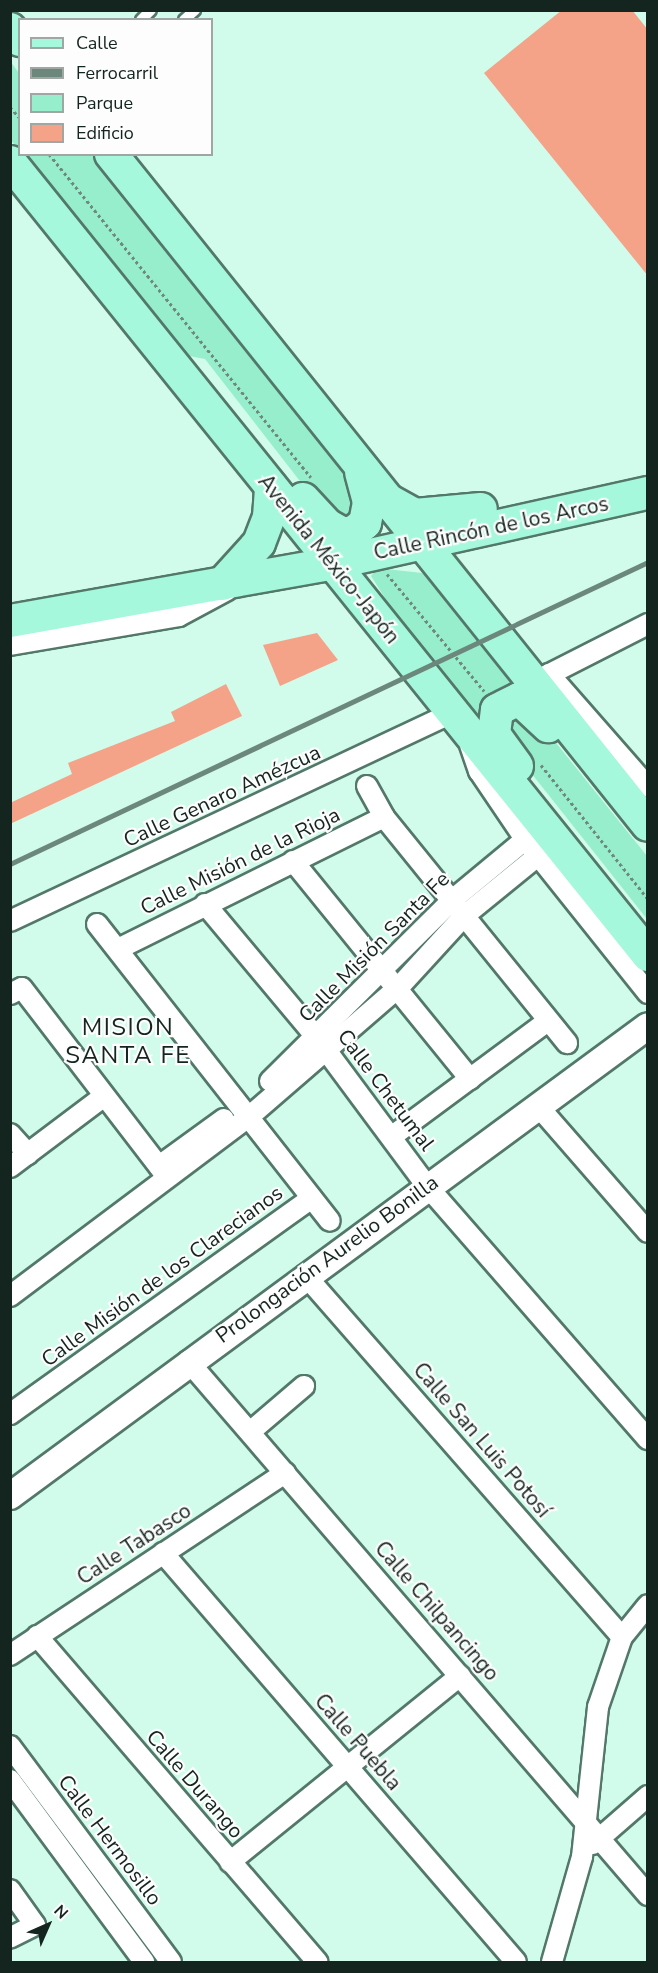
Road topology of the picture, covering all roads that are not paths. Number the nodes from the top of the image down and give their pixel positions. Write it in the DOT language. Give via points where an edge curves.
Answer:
graph roads {
  1 [pos="113,156"];
  2 [pos="10,162"];
  3 [pos="178,370"];
  4 [pos="357,465"];
  5 [pos="648,484"];
  6 [pos="272,487"];
  7 [pos="648,494"];
  8 [pos="380,495"];
  9 [pos="419,543"];
  10 [pos="334,563"];
  11 [pos="235,581"];
  12 [pos="648,624"];
  13 [pos="14,633"];
  14 [pos="541,678"];
  15 [pos="458,721"];
  16 [pos="367,786"];
  17 [pos="646,816"];
  18 [pos="384,817"];
  19 [pos="541,840"];
  20 [pos="293,861"];
  21 [pos="451,901"];
  22 [pos="205,903"];
  23 [pos="464,916"];
  24 [pos="10,921"];
  25 [pos="97,924"];
  26 [pos="624,926"];
  27 [pos="118,949"];
  28 [pos="648,955"];
  29 [pos="386,972"];
  30 [pos="398,987"];
  31 [pos="16,991"];
  32 [pos="648,993"];
  33 [pos="548,1021"];
  34 [pos="648,1026"];
  35 [pos="567,1043"];
  36 [pos="322,1044"];
  37 [pos="470,1079"];
  38 [pos="103,1098"];
  39 [pos="538,1106"];
  40 [pos="247,1111"];
  41 [pos="10,1134"];
  42 [pos="391,1137"];
  43 [pos="28,1154"];
  44 [pos="10,1167"];
  45 [pos="163,1172"];
  46 [pos="427,1186"];
  47 [pos="312,1198"];
  48 [pos="330,1221"];
  49 [pos="648,1232"];
  50 [pos="305,1275"];
  51 [pos="10,1296"];
  52 [pos="188,1361"];
  53 [pos="304,1386"];
  54 [pos="10,1414"];
  55 [pos="250,1432"];
  56 [pos="648,1439"];
  57 [pos="285,1473"];
  58 [pos="10,1496"];
  59 [pos="163,1553"];
  60 [pos="648,1605"];
  61 [pos="37,1636"];
  62 [pos="622,1637"];
  63 [pos="10,1655"];
  64 [pos="460,1676"];
  65 [pos="10,1746"];
  66 [pos="347,1766"];
  67 [pos="10,1780"];
  68 [pos="648,1796"];
  69 [pos="594,1829"];
  70 [pos="230,1862"];
  71 [pos="10,1890"];
  72 [pos="648,1895"];
  73 [pos="10,1938"];
  74 [pos="144,1962"];
  75 [pos="171,1962"];
  76 [pos="317,1962"];
  77 [pos="516,1962"];
  78 [pos="552,1962"];
  1 -- 4 [label="main road"];
  2 -- 3 [label="main road, Avenida México-Japón"];
  3 -- 4 [label="main road" via="216,402 327,525 343,534 365,523 369,502"];
  3 -- 6 [label="main road, Avenida México-Japón"];
  4 -- 8 [label="main road"];
  5 -- 8 [label="main road" via="636,480 432,517 415,515"];
  6 -- 10 [label="main road, Avenida México-Japón"];
  6 -- 11 [label="main road" via="269,517 259,543"];
  7 -- 9 [label="main road, Calle Rincón de los Arcos"];
  8 -- 9 [label="main road"];
  9 -- 10 [label="main road, Calle Rincón de los Arcos"];
  9 -- 14 [label="main road"];
  10 -- 11 [label="main road, Calle Rincón de los Arcos"];
  10 -- 15 [label="main road, Avenida México-Japón"];
  11 -- 13 [label="main road, Calle Rincón de los Arcos"];
  12 -- 14 [label="street"];
  14 -- 17 [label="main road"];
  15 -- 19 [label="main road, Avenida México-Japón"];
  15 -- 24 [label="street, Calle Genaro Amézcua"];
  16 -- 18 [label="street"];
  17 -- 26 [label="main road" via="530,705 507,701 497,710 494,734 604,876"];
  18 -- 20 [label="street, Calle Misión de la Rioja"];
  18 -- 21 [label="street"];
  19 -- 21 [label="street, Calle Misión Santa Fe"];
  19 -- 23 [label="street, Calle Misión Santa Fe"];
  19 -- 26 [label="main road, Avenida México-Japón"];
  19 -- 32 [label="street"];
  20 -- 22 [label="street, Calle Misión de la Rioja"];
  20 -- 29 [label="street"];
  21 -- 23 [label="street"];
  21 -- 29 [label="street, Calle Misión Santa Fe"];
  22 -- 27 [label="street, Calle Misión de la Rioja"];
  22 -- 36 [label="street, Calle Chetumal"];
  23 -- 30 [label="street, Calle Misión Santa Fe"];
  23 -- 33 [label="street"];
  25 -- 27 [label="street"];
  26 -- 28 [label="main road, Avenida México-Japón"];
  27 -- 40 [label="street"];
  29 -- 30 [label="street"];
  29 -- 36 [label="street, Calle Misión Santa Fe"];
  30 -- 36 [label="street, Calle Misión Santa Fe"];
  30 -- 37 [label="street"];
  31 -- 38 [label="street"];
  33 -- 35 [label="street"];
  33 -- 37 [label="street"];
  34 -- 39 [label="street, Prolongación Aurelio Bonilla"];
  36 -- 40 [label="street, Calle Misión Santa Fe"];
  36 -- 42 [label="street, Calle Chetumal"];
  37 -- 42 [label="street"];
  38 -- 43 [label="street"];
  38 -- 45 [label="street"];
  39 -- 46 [label="street, Prolongación Aurelio Bonilla"];
  39 -- 49 [label="street"];
  40 -- 45 [label="street, Calle Misión Santa Fe"];
  40 -- 47 [label="street"];
  41 -- 43 [label="street"];
  42 -- 46 [label="street, Calle Chetumal"];
  43 -- 44 [label="street"];
  45 -- 51 [label="street, Calle Misión Santa Fe"];
  46 -- 50 [label="street, Prolongación Aurelio Bonilla"];
  46 -- 56 [label="street, Calle Chetumal"];
  47 -- 48 [label="street"];
  47 -- 54 [label="street, Calle Misión de los Clarecianos"];
  50 -- 52 [label="street, Prolongación Aurelio Bonilla"];
  50 -- 62 [label="street, Calle San Luis Potosí"];
  52 -- 55 [label="street, Calle Chilpancingo"];
  52 -- 58 [label="street, Prolongación Aurelio Bonilla"];
  53 -- 55 [label="street"];
  55 -- 57 [label="street, Calle Chilpancingo"];
  57 -- 59 [label="street, Calle Tabasco"];
  57 -- 64 [label="street, Calle Chilpancingo"];
  59 -- 61 [label="street, Calle Tabasco"];
  59 -- 66 [label="street, Calle Puebla"];
  60 -- 62 [label="street"];
  61 -- 63 [label="street, Calle Tabasco"];
  61 -- 70 [label="street, Calle Durango"];
  62 -- 69 [label="street" via="598,1707"];
  64 -- 66 [label="street"];
  64 -- 69 [label="street, Calle Chilpancingo"];
  65 -- 75 [label="street, Calle Hermosillo"];
  66 -- 70 [label="street"];
  66 -- 77 [label="street, Calle Puebla"];
  67 -- 74 [label="street, Calle Hermosillo"];
  68 -- 69 [label="street"];
  69 -- 72 [label="street, Calle Chilpancingo"];
  69 -- 78 [label="street" via="582,1857"];
  70 -- 76 [label="street, Calle Durango"];
  71 -- 73 [label="street" via="35,1925"];
}
